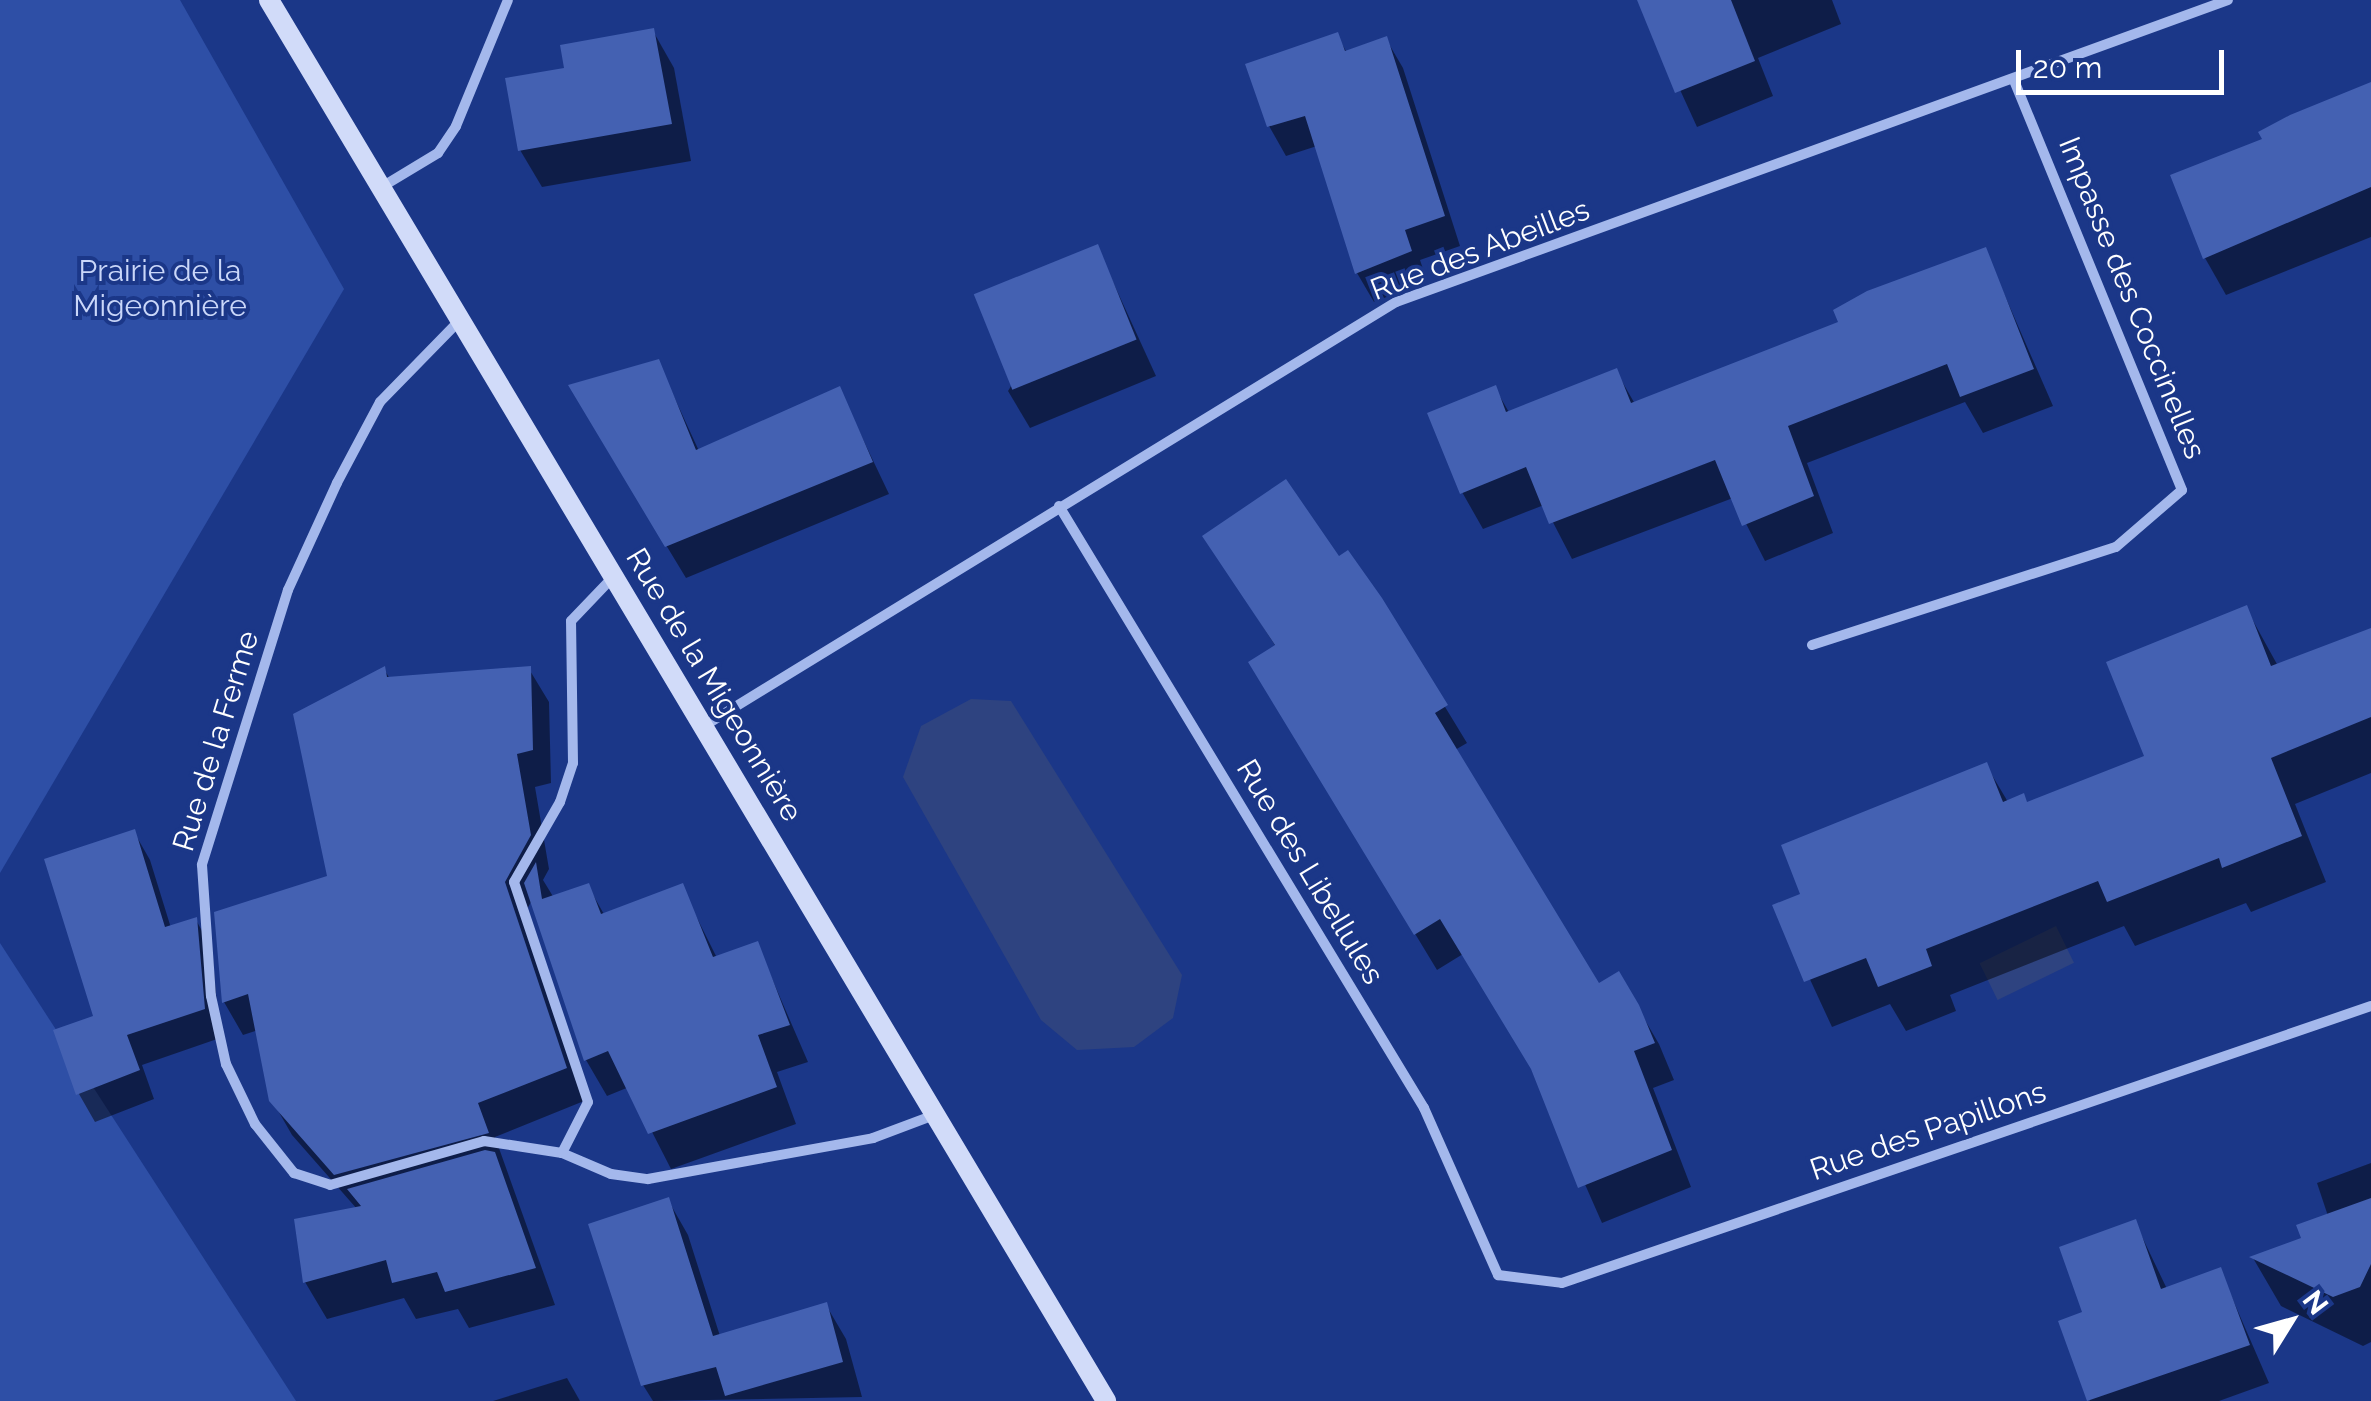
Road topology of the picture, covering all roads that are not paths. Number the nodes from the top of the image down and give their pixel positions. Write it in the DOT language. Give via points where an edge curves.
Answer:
graph roads {
  1 [pos="268,0"];
  2 [pos="508,0"];
  3 [pos="2228,0"];
  4 [pos="2015,82"];
  5 [pos="380,189"];
  6 [pos="459,320"];
  7 [pos="1059,506"];
  8 [pos="613,577"];
  9 [pos="1812,645"];
  10 [pos="704,726"];
  11 [pos="2371,1006"];
  12 [pos="938,1114"];
  13 [pos="562,1152"];
  14 [pos="1498,1275"];
  15 [pos="1106,1401"];
  1 -- 5 [label="street, Rue de la Migeonnière"];
  2 -- 5 [label="street" via="456,126 438,152"];
  3 -- 4 [label="street, Rue des Abeilles"];
  4 -- 7 [label="street, Rue des Abeilles" via="1396,302"];
  4 -- 9 [label="street, Impasse des Coccinelles" via="2182,490 2116,547"];
  5 -- 6 [label="street, Rue de la Migeonnière"];
  6 -- 8 [label="street, Rue de la Migeonnière"];
  6 -- 13 [label="street, Rue de la Ferme" via="380,402 288,590 202,865 211,996 226,1064 256,1124 294,1173 330,1184 355,1182 484,1141"];
  7 -- 10 [label="street, Rue des Abeilles"];
  7 -- 14 [label="street, Rue des Libellules" via="1424,1108"];
  8 -- 10 [label="street, Rue de la Migeonnière"];
  8 -- 13 [label="street" via="571,621 573,763 560,802 514,882 588,1102"];
  10 -- 12 [label="street, Rue de la Migeonnière"];
  11 -- 14 [label="street, Rue des Papillons" via="1562,1283"];
  12 -- 13 [label="street, Rue de la Ferme" via="873,1138 648,1178 611,1174"];
  12 -- 15 [label="street, Rue de la Migeonnière"];
}
